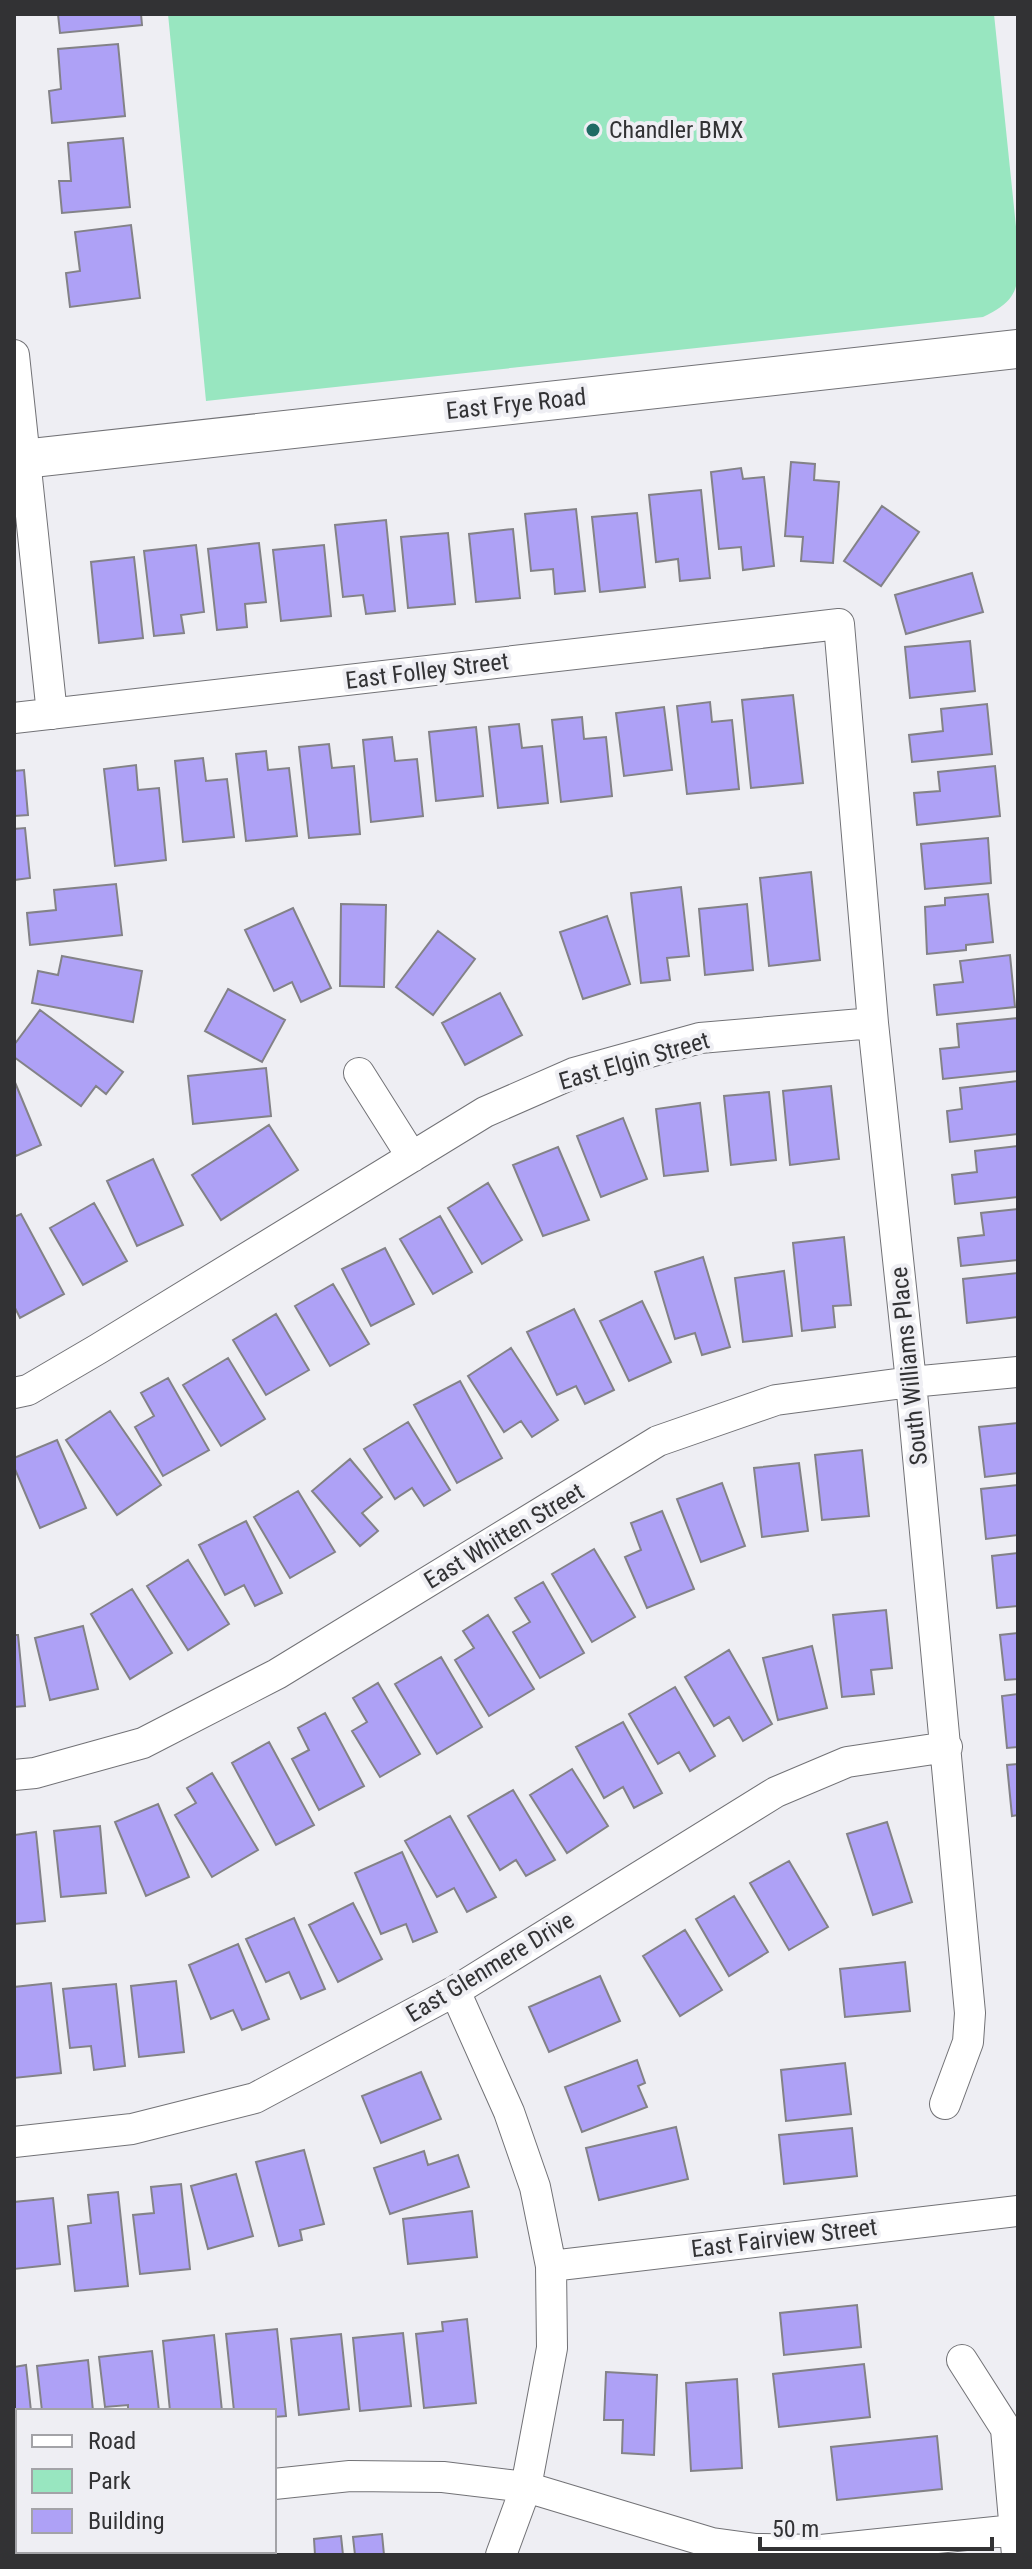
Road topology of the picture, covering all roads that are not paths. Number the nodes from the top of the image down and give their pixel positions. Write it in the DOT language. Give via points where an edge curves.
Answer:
graph roads {
  1 [pos="1018,349"];
  2 [pos="14,355"];
  3 [pos="19,459"];
  4 [pos="839,624"];
  5 [pos="52,714"];
  6 [pos="14,718"];
  7 [pos="873,1023"];
  8 [pos="359,1073"];
  9 [pos="412,1157"];
  10 [pos="1018,1372"];
  11 [pos="911,1382"];
  12 [pos="14,1393"];
  13 [pos="947,1747"];
  14 [pos="14,1775"];
  15 [pos="455,1991"];
  16 [pos="945,2104"];
  17 [pos="14,2142"];
  18 [pos="1018,2211"];
  19 [pos="551,2266"];
  20 [pos="962,2360"];
  21 [pos="276,2484"];
  22 [pos="526,2487"];
  23 [pos="1016,2542"];
  24 [pos="501,2555"];
  1 -- 3 [label="street, East Frye Road"];
  2 -- 3 [label="street"];
  3 -- 5 [label="street"];
  4 -- 5 [label="street, East Folley Street"];
  4 -- 7 [label="street, South Williams Place"];
  5 -- 6 [label="street, East Folley Street"];
  7 -- 9 [label="street, East Elgin Street" via="700,1038 574,1073 485,1112"];
  7 -- 11 [label="street, South Williams Place"];
  8 -- 9 [label="street"];
  9 -- 12 [label="street, East Elgin Street" via="98,1349"];
  10 -- 11 [label="street, East Whitten Street"];
  11 -- 13 [label="street, South Williams Place"];
  11 -- 14 [label="street, East Whitten Street" via="776,1400 658,1441 277,1674 143,1743"];
  13 -- 15 [label="street, East Glenmere Drive" via="847,1762 776,1792"];
  13 -- 16 [label="street, South Williams Place" via="970,2013 968,2042"];
  15 -- 17 [label="street, East Glenmere Drive" via="255,2098 132,2129"];
  15 -- 19 [label="street" via="509,2112 535,2187"];
  18 -- 19 [label="street, East Fairview Street"];
  19 -- 22 [label="street" via="552,2348"];
  20 -- 23 [label="street" via="1006,2429"];
  21 -- 22 [label="street" via="366,2476 443,2477"];
  22 -- 23 [label="street" via="712,2543 756,2549"];
  22 -- 24 [label="street"];
}
